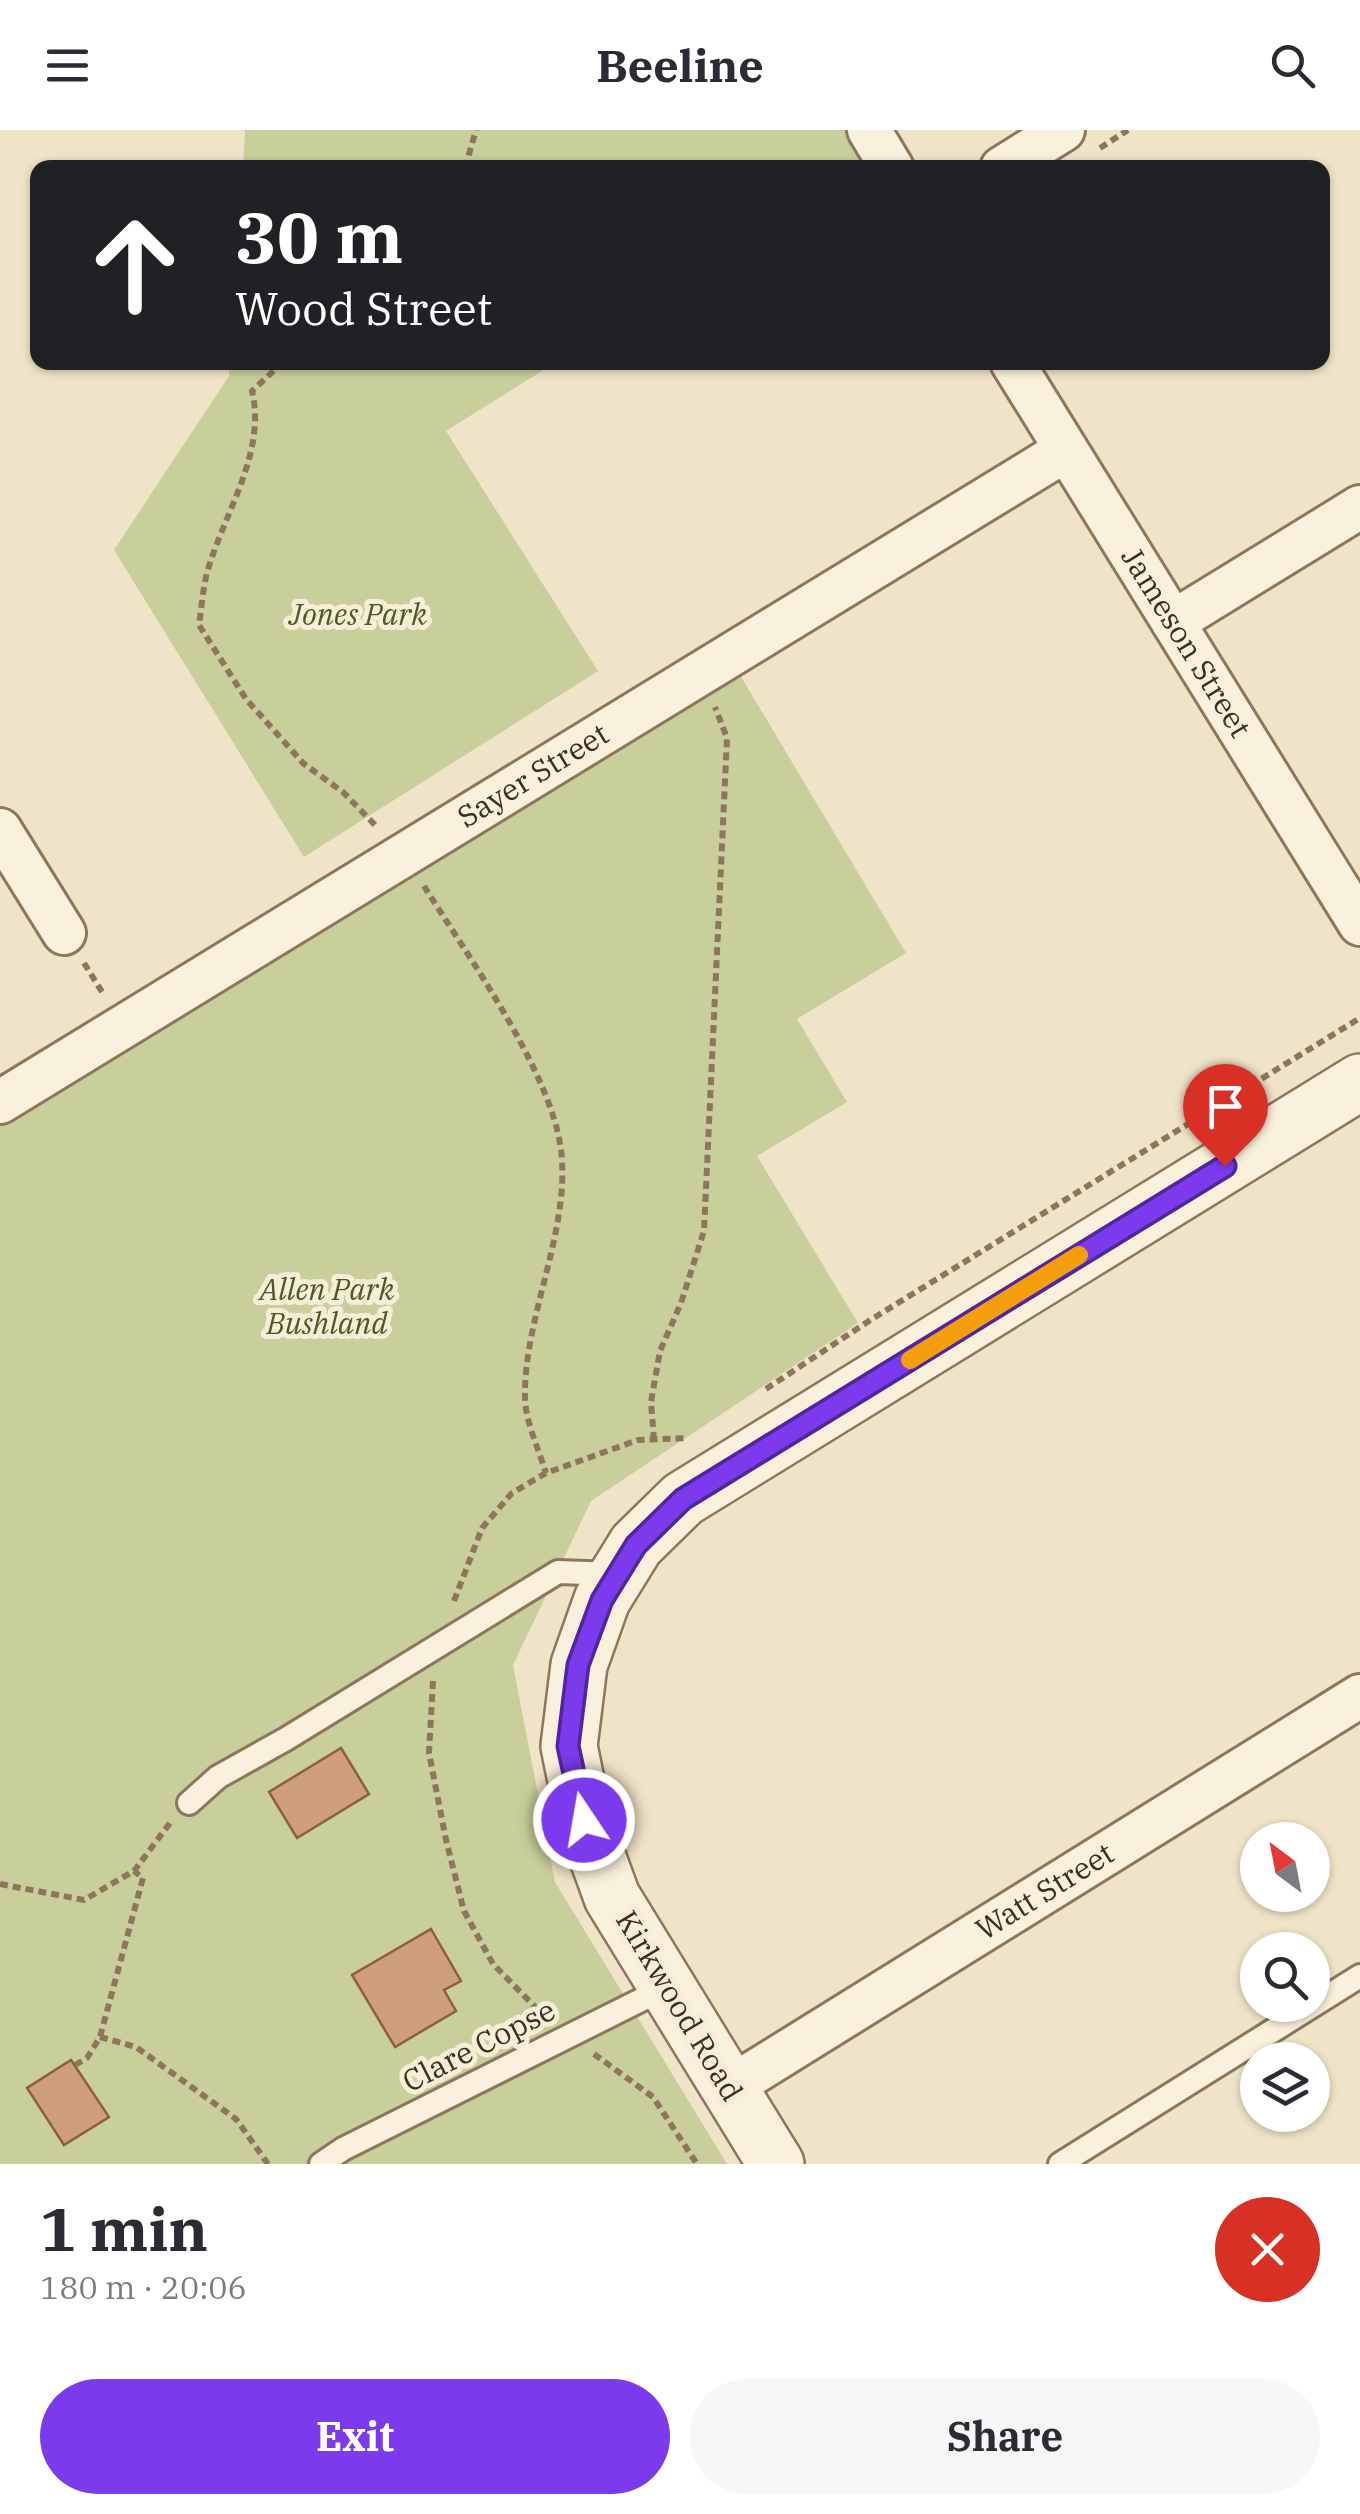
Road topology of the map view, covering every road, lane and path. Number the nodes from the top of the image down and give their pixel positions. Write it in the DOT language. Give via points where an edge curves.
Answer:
graph roads {
  1 [pos="476,130"];
  2 [pos="869,130"];
  3 [pos="1063,130"];
  4 [pos="467,160"];
  5 [pos="887,160"];
  6 [pos="1015,160"];
  7 [pos="1017,370"];
  8 [pos="1066,450"];
  9 [pos="1360,506"];
  10 [pos="1173,622"];
  11 [pos="709,692"];
  12 [pos="0,830"];
  13 [pos="1360,924"];
  14 [pos="64,933"];
  15 [pos="114,1009"];
  16 [pos="1360,1018"];
  17 [pos="1360,1082"];
  18 [pos="0,1102"];
  19 [pos="758,1394"];
  20 [pos="692,1438"];
  21 [pos="654,1440"];
  22 [pos="618,1574"];
  23 [pos="442,1643"];
  24 [pos="1360,1696"];
  25 [pos="189,1803"];
  26 [pos="134,1871"];
  27 [pos="0,1884"];
  28 [pos="1360,1976"];
  29 [pos="667,1987"];
  30 [pos="568,2035"];
  31 [pos="100,2037"];
  32 [pos="75,2065"];
  33 [pos="729,2088"];
  34 [pos="268,2164"];
  35 [pos="322,2164"];
  36 [pos="696,2164"];
  37 [pos="776,2164"];
  38 [pos="1060,2164"];
  1 -- 4 [label="path"];
  2 -- 5 [label="street"];
  3 -- 6 [label="street"];
  7 -- 8 [label="street, Jameson Street"];
  8 -- 10 [label="street, Jameson Street"];
  8 -- 18 [label="street, Sayer Street"];
  9 -- 10 [label="street"];
  10 -- 13 [label="street, Jameson Street"];
  11 -- 21 [label="path" via="727,738 704,1231 660,1351 651,1402"];
  12 -- 14 [label="street"];
  14 -- 15 [label="path"];
  16 -- 19 [label="path"];
  17 -- 22 [label="street, Kirkwood Road" via="683,1499 636,1545"];
  20 -- 21 [label="path"];
  21 -- 23 [label="path" via="546,1473 512,1493 482,1528"];
  22 -- 23 [label="lane" via="558,1572"];
  22 -- 29 [label="street, Kirkwood Road" via="578,1665 568,1746 584,1820 612,1897"];
  23 -- 25 [label="lane" via="218,1777"];
  23 -- 30 [label="path" via="433,1671 429,1752 464,1912 493,1964"];
  24 -- 33 [label="street, Watt Street"];
  25 -- 26 [label="path"];
  26 -- 27 [label="path" via="84,1900"];
  26 -- 31 [label="path" via="143,1878"];
  28 -- 38 [label="lane"];
  29 -- 30 [label="lane, Clare Copse"];
  29 -- 33 [label="street, Kirkwood Road"];
  30 -- 35 [label="lane, Clare Copse"];
  30 -- 36 [label="path" via="653,2096"];
  31 -- 32 [label="path"];
  31 -- 34 [label="path" via="136,2047 236,2119"];
  33 -- 37 [label="street, Kirkwood Road"];
}
